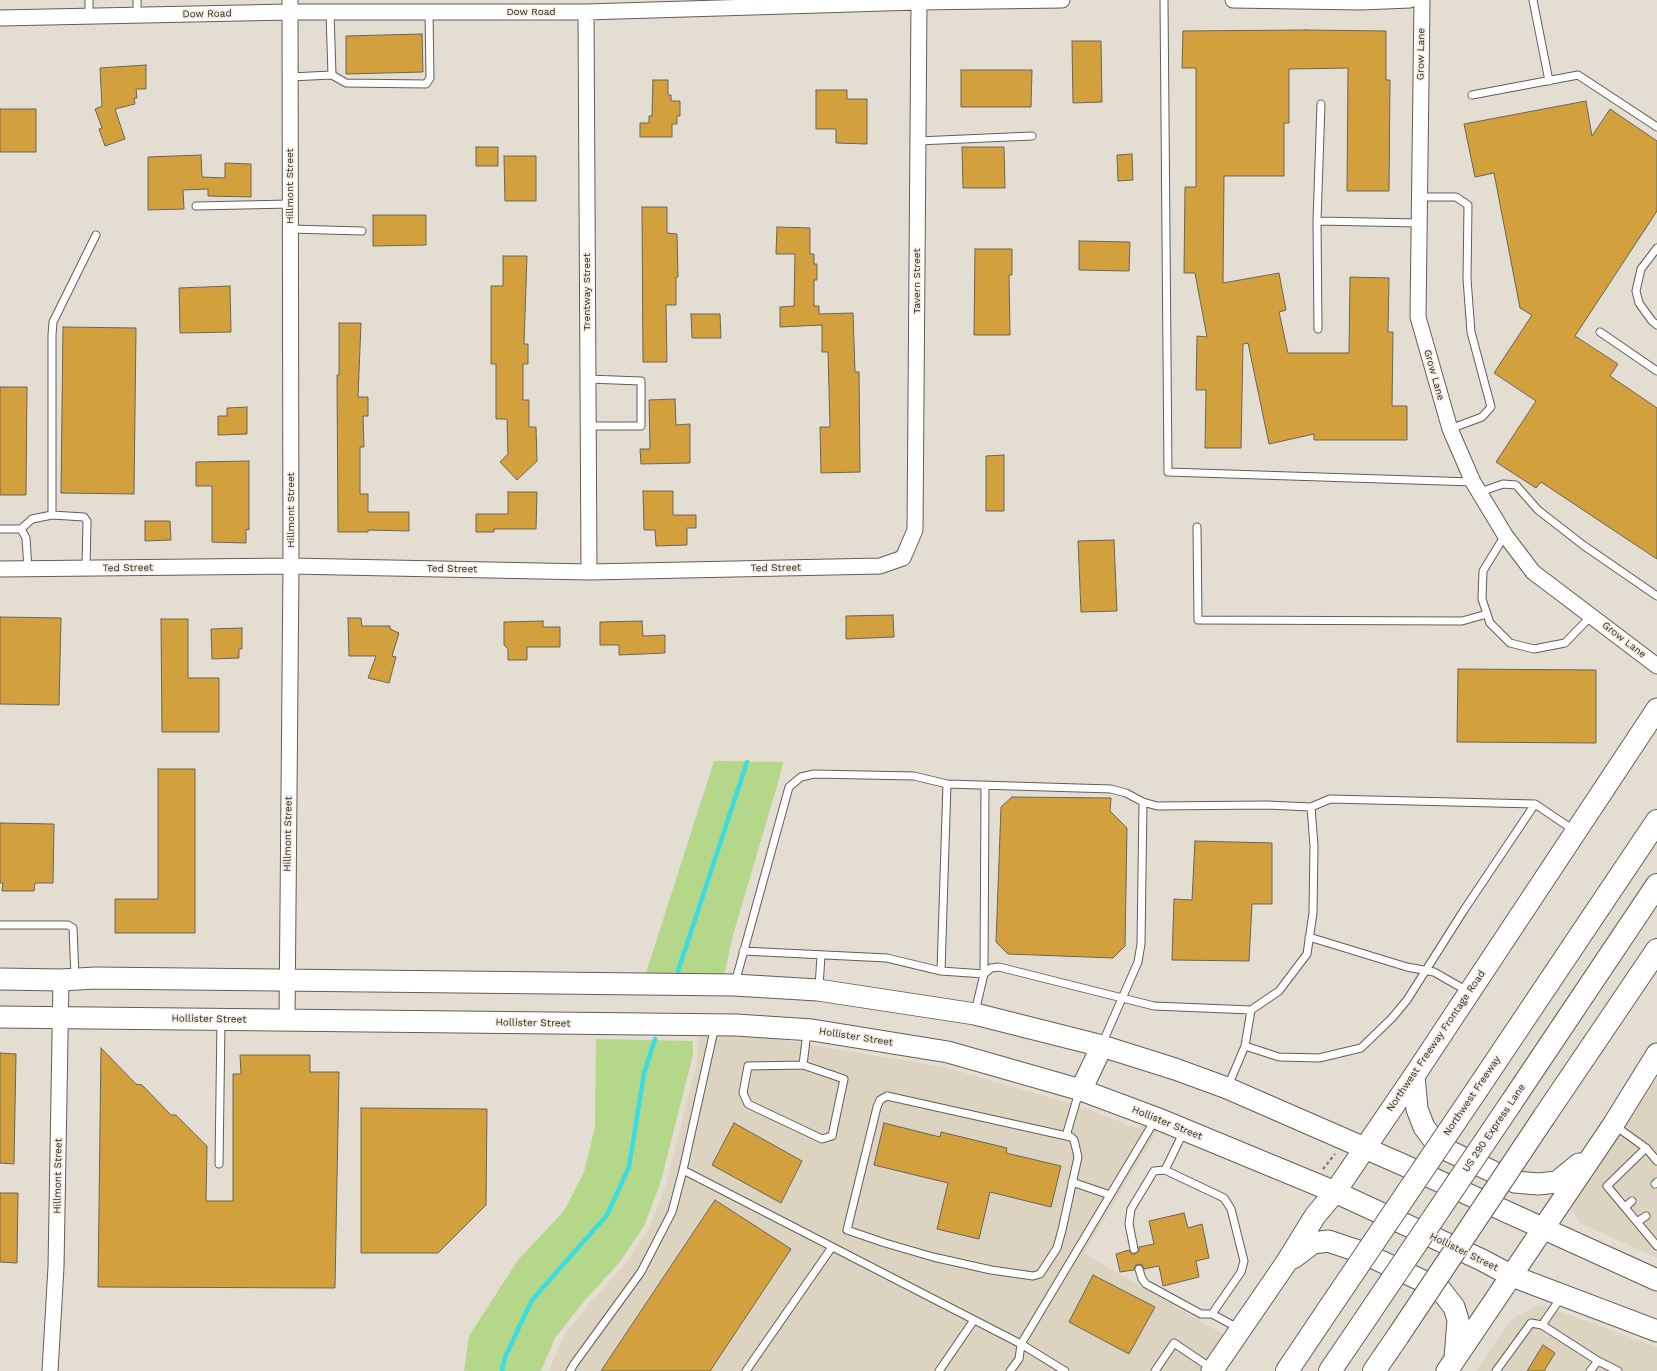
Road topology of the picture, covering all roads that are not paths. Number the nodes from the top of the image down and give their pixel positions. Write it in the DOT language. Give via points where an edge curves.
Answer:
graph roads {
  1 [pos="89,0"];
  2 [pos="137,0"];
  3 [pos="1062,0"];
  4 [pos="1164,0"];
  5 [pos="1233,0"];
  6 [pos="1410,0"];
  7 [pos="1422,0"];
  8 [pos="1533,0"];
  9 [pos="1343,1"];
  10 [pos="919,2"];
  11 [pos="290,6"];
  12 [pos="330,12"];
  13 [pos="429,12"];
  14 [pos="586,12"];
  15 [pos="137,15"];
  16 [pos="90,16"];
  17 [pos="0,18"];
  18 [pos="332,75"];
  19 [pos="290,77"];
  20 [pos="1549,81"];
  21 [pos="1472,95"];
  22 [pos="1321,104"];
  23 [pos="1657,126"];
  24 [pos="1032,136"];
  25 [pos="918,141"];
  26 [pos="1419,197"];
  27 [pos="290,204"];
  28 [pos="196,206"];
  29 [pos="1317,221"];
  30 [pos="1419,223"];
  31 [pos="290,229"];
  32 [pos="362,231"];
  33 [pos="96,235"];
  34 [pos="1657,248"];
  35 [pos="1657,325"];
  36 [pos="1318,329"];
  37 [pos="1600,332"];
  38 [pos="1657,370"];
  39 [pos="588,379"];
  40 [pos="588,426"];
  41 [pos="1450,429"];
  42 [pos="1476,487"];
  43 [pos="52,515"];
  44 [pos="1197,527"];
  45 [pos="0,529"];
  46 [pos="21,529"];
  47 [pos="1506,535"];
  48 [pos="903,558"];
  49 [pos="291,566"];
  50 [pos="86,568"];
  51 [pos="0,569"];
  52 [pos="28,569"];
  53 [pos="589,572"];
  54 [pos="1657,596"];
  55 [pos="1487,614"];
  56 [pos="1592,615"];
  57 [pos="1657,666"];
  58 [pos="1657,709"];
  59 [pos="947,784"];
  60 [pos="986,785"];
  61 [pos="1143,802"];
  62 [pos="1535,804"];
  63 [pos="1310,807"];
  64 [pos="1657,821"];
  65 [pos="1575,831"];
  66 [pos="1657,885"];
  67 [pos="0,925"];
  68 [pos="1309,936"];
  69 [pos="1657,950"];
  70 [pos="743,951"];
  71 [pos="821,956"];
  72 [pos="941,970"];
  73 [pos="1426,970"];
  74 [pos="984,974"];
  75 [pos="0,980"];
  76 [pos="68,980"];
  77 [pos="287,981"];
  78 [pos="734,985"];
  79 [pos="818,990"];
  80 [pos="1469,992"];
  81 [pos="1122,998"];
  82 [pos="1251,1010"];
  83 [pos="975,1014"];
  84 [pos="0,1017"];
  85 [pos="60,1018"];
  86 [pos="221,1019"];
  87 [pos="287,1020"];
  88 [pos="715,1025"];
  89 [pos="807,1029"];
  90 [pos="1102,1046"];
  91 [pos="1245,1046"];
  92 [pos="1657,1054"];
  93 [pos="804,1065"];
  94 [pos="1414,1076"];
  95 [pos="1227,1088"];
  96 [pos="1080,1090"];
  97 [pos="1156,1118"];
  98 [pos="1613,1125"];
  99 [pos="1184,1130"];
  100 [pos="1066,1136"];
  101 [pos="1364,1148"];
  102 [pos="1646,1148"];
  103 [pos="1593,1153"];
  104 [pos="1657,1161"];
  105 [pos="219,1164"];
  106 [pos="683,1170"];
  107 [pos="1165,1170"];
  108 [pos="1072,1182"];
  109 [pos="1335,1192"];
  110 [pos="1110,1195"];
  111 [pos="1632,1201"];
  112 [pos="1624,1207"];
  113 [pos="1646,1216"];
  114 [pos="1637,1222"];
  115 [pos="1543,1228"];
  116 [pos="1657,1232"];
  117 [pos="1650,1238"];
  118 [pos="1657,1246"];
  119 [pos="832,1247"];
  120 [pos="1134,1249"];
  121 [pos="1286,1263"];
  122 [pos="1139,1269"];
  123 [pos="1512,1276"];
  124 [pos="1656,1279"];
  125 [pos="1562,1296"];
  126 [pos="1212,1314"];
  127 [pos="974,1320"];
  128 [pos="1542,1325"];
  129 [pos="1240,1330"];
  130 [pos="1657,1330"];
  131 [pos="1021,1344"];
  132 [pos="1598,1361"];
  133 [pos="1451,1365"];
  134 [pos="1213,1370"];
  135 [pos="50,1371"];
  136 [pos="570,1371"];
  137 [pos="746,1371"];
  138 [pos="939,1371"];
  139 [pos="1010,1371"];
  140 [pos="1065,1371"];
  141 [pos="1155,1371"];
  142 [pos="1287,1371"];
  143 [pos="1330,1371"];
  144 [pos="1374,1371"];
  145 [pos="1496,1371"];
  146 [pos="1590,1371"];
  147 [pos="1618,1371"];
  1 -- 16 [label="lane"];
  2 -- 15 [label="lane"];
  3 -- 10 [label="street, Dow Road"];
  4 -- 42 [label="lane" via="1168,472"];
  5 -- 9 [label="street"];
  6 -- 9 [label="street"];
  7 -- 26 [label="street, Grow Lane"];
  8 -- 20 [label="lane"];
  10 -- 14 [label="street, Dow Road"];
  10 -- 25 [label="street, Tavern Street"];
  11 -- 12 [label="street, Dow Road"];
  11 -- 15 [label="street, Dow Road"];
  11 -- 19 [label="street, Hillmont Street"];
  12 -- 13 [label="street, Dow Road"];
  12 -- 18 [label="lane"];
  13 -- 14 [label="street, Dow Road"];
  13 -- 18 [label="lane" via="430,78 426,84 346,83"];
  14 -- 39 [label="street, Trentway Street"];
  15 -- 16 [label="street, Dow Road"];
  16 -- 17 [label="street, Dow Road"];
  18 -- 19 [label="lane"];
  19 -- 27 [label="street, Hillmont Street"];
  20 -- 21 [label="lane"];
  20 -- 23 [label="lane" via="1578,75"];
  22 -- 29 [label="lane"];
  24 -- 25 [label="lane"];
  25 -- 48 [label="street, Tavern Street" via="915,530"];
  26 -- 30 [label="street, Grow Lane"];
  26 -- 41 [label="lane" via="1456,197 1468,204 1467,279 1471,332 1491,407 1482,417"];
  27 -- 28 [label="lane"];
  27 -- 31 [label="street, Hillmont Street"];
  29 -- 30 [label="lane"];
  29 -- 36 [label="lane"];
  30 -- 41 [label="street, Grow Lane" via="1418,317"];
  31 -- 32 [label="lane"];
  31 -- 49 [label="street, Hillmont Street"];
  33 -- 43 [label="lane" via="53,322"];
  34 -- 35 [label="lane" via="1641,269 1636,291 1639,303"];
  37 -- 38 [label="lane"];
  39 -- 40 [label="street, Trentway Street"];
  39 -- 40 [label="lane" via="642,381 641,426"];
  40 -- 53 [label="street, Trentway Street"];
  41 -- 42 [label="street, Grow Lane"];
  42 -- 47 [label="street, Grow Lane"];
  42 -- 54 [label="lane" via="1516,485 1530,503 1583,545"];
  43 -- 46 [label="lane" via="32,519"];
  43 -- 50 [label="lane" via="84,517 87,521"];
  44 -- 55 [label="lane" via="1198,620 1462,622"];
  45 -- 46 [label="lane"];
  46 -- 52 [label="lane" via="26,538"];
  47 -- 55 [label="lane" via="1483,571 1482,598"];
  47 -- 56 [label="street, Grow Lane" via="1533,572"];
  48 -- 53 [label="street, Ted Street" via="880,566"];
  49 -- 50 [label="street, Ted Street"];
  49 -- 53 [label="street, Ted Street"];
  49 -- 77 [label="street, Hillmont Street"];
  50 -- 52 [label="street, Ted Street"];
  51 -- 52 [label="street, Ted Street"];
  55 -- 56 [label="lane" via="1490,623 1510,643 1534,649 1565,643"];
  56 -- 57 [label="street, Grow Lane"];
  58 -- 65 [label="main road, Northwest Freeway Frontage Road"];
  59 -- 60 [label="lane"];
  59 -- 70 [label="lane" via="914,776 814,774 801,777 790,786"];
  59 -- 72 [label="lane"];
  60 -- 61 [label="lane" via="1111,789"];
  60 -- 74 [label="lane"];
  61 -- 63 [label="lane" via="1157,806"];
  61 -- 81 [label="lane" via="1141,944 1138,962"];
  62 -- 63 [label="lane" via="1330,799"];
  62 -- 65 [label="lane"];
  62 -- 73 [label="lane"];
  63 -- 68 [label="lane" via="1314,846 1313,913"];
  64 -- 142 [label="highway, Northwest Freeway, bridge"];
  65 -- 80 [label="main road, Northwest Freeway Frontage Road"];
  66 -- 143 [label="highway, US 290 Express Lane, bridge"];
  67 -- 76 [label="lane" via="68,925 73,928"];
  68 -- 73 [label="lane" via="1407,967"];
  68 -- 82 [label="lane" via="1307,954 1279,991"];
  69 -- 144 [label="highway, bridge"];
  70 -- 71 [label="lane"];
  70 -- 78 [label="lane"];
  71 -- 72 [label="lane" via="887,958"];
  71 -- 79 [label="lane"];
  72 -- 74 [label="lane"];
  73 -- 80 [label="lane"];
  73 -- 91 [label="lane" via="1407,1000 1361,1048 1319,1058 1279,1057"];
  74 -- 81 [label="lane" via="991,968 999,967"];
  74 -- 83 [label="lane"];
  75 -- 76 [label="main road"];
  76 -- 77 [label="main road" via="95,978"];
  76 -- 85 [label="street, Hillmont Street"];
  77 -- 78 [label="main road"];
  77 -- 87 [label="street, Hillmont Street"];
  78 -- 79 [label="main road"];
  79 -- 83 [label="main road"];
  80 -- 94 [label="main road, Northwest Freeway Frontage Road"];
  81 -- 82 [label="lane" via="1154,1006"];
  81 -- 90 [label="lane"];
  82 -- 91 [label="lane"];
  83 -- 90 [label="main road"];
  84 -- 85 [label="main road, Hollister Street"];
  85 -- 86 [label="main road, Hollister Street"];
  85 -- 135 [label="street, Hillmont Street" via="56,1267"];
  86 -- 87 [label="main road, Hollister Street"];
  86 -- 105 [label="lane"];
  87 -- 88 [label="main road, Hollister Street"];
  88 -- 89 [label="main road, Hollister Street"];
  88 -- 106 [label="lane"];
  89 -- 93 [label="lane"];
  89 -- 96 [label="main road, Hollister Street" via="948,1052"];
  90 -- 95 [label="main road"];
  90 -- 96 [label="main road"];
  91 -- 95 [label="lane"];
  92 -- 98 [label="main road"];
  93 -- 93 [label="lane" via="844,1079 832,1136 822,1139 748,1104 743,1093 748,1066"];
  94 -- 101 [label="main road, Northwest Freeway Frontage Road"];
  94 -- 103 [label="main road" via="1417,1110 1424,1127 1438,1146 1515,1182 1557,1182"];
  95 -- 101 [label="main road"];
  96 -- 97 [label="main road, Hollister Street"];
  96 -- 100 [label="lane"];
  97 -- 99 [label="main road, Hollister Street"];
  97 -- 110 [label="lane"];
  98 -- 102 [label="lane"];
  98 -- 103 [label="main road"];
  99 -- 107 [label="lane"];
  99 -- 109 [label="main road, Hollister Street"];
  100 -- 108 [label="lane" via="1074,1140 1078,1158"];
  100 -- 108 [label="lane" via="886,1096 880,1100 877,1107 847,1230 933,1257 1033,1276 1040,1274 1057,1248"];
  101 -- 109 [label="main road, Northwest Freeway Frontage Road"];
  101 -- 115 [label="main road"];
  102 -- 104 [label="lane"];
  102 -- 112 [label="lane" via="1607,1186"];
  103 -- 115 [label="main road"];
  106 -- 119 [label="lane"];
  106 -- 136 [label="lane" via="672,1212 641,1272"];
  107 -- 120 [label="lane" via="1154,1171 1131,1209 1129,1224"];
  107 -- 126 [label="lane" via="1224,1198 1231,1209 1244,1261 1243,1267"];
  108 -- 110 [label="lane"];
  109 -- 121 [label="main road, Northwest Freeway Frontage Road" via="1315,1216"];
  109 -- 123 [label="main road, Hollister Street"];
  110 -- 131 [label="lane"];
  111 -- 112 [label="lane"];
  112 -- 114 [label="lane"];
  113 -- 114 [label="lane"];
  114 -- 117 [label="lane"];
  115 -- 123 [label="main road"];
  115 -- 124 [label="main road"];
  116 -- 117 [label="lane"];
  117 -- 118 [label="lane"];
  119 -- 127 [label="lane"];
  119 -- 137 [label="lane"];
  121 -- 129 [label="main road, Northwest Freeway Frontage Road"];
  121 -- 133 [label="main road" via="1313,1243 1328,1241 1361,1252 1440,1289 1454,1307 1458,1320"];
  122 -- 126 [label="lane" via="1146,1284 1201,1314"];
  123 -- 125 [label="main road, Hollister Street"];
  123 -- 133 [label="main road"];
  125 -- 128 [label="lane"];
  125 -- 130 [label="main road, Hollister Street"];
  126 -- 129 [label="lane"];
  127 -- 131 [label="lane"];
  127 -- 138 [label="lane"];
  128 -- 132 [label="lane"];
  128 -- 145 [label="lane" via="1531,1323"];
  129 -- 134 [label="main road, Northwest Freeway Frontage Road"];
  131 -- 139 [label="lane" via="1019,1359"];
  131 -- 140 [label="lane"];
  132 -- 146 [label="lane"];
  132 -- 147 [label="lane"];
  134 -- 141 [label="lane" via="1174,1344"];
}
